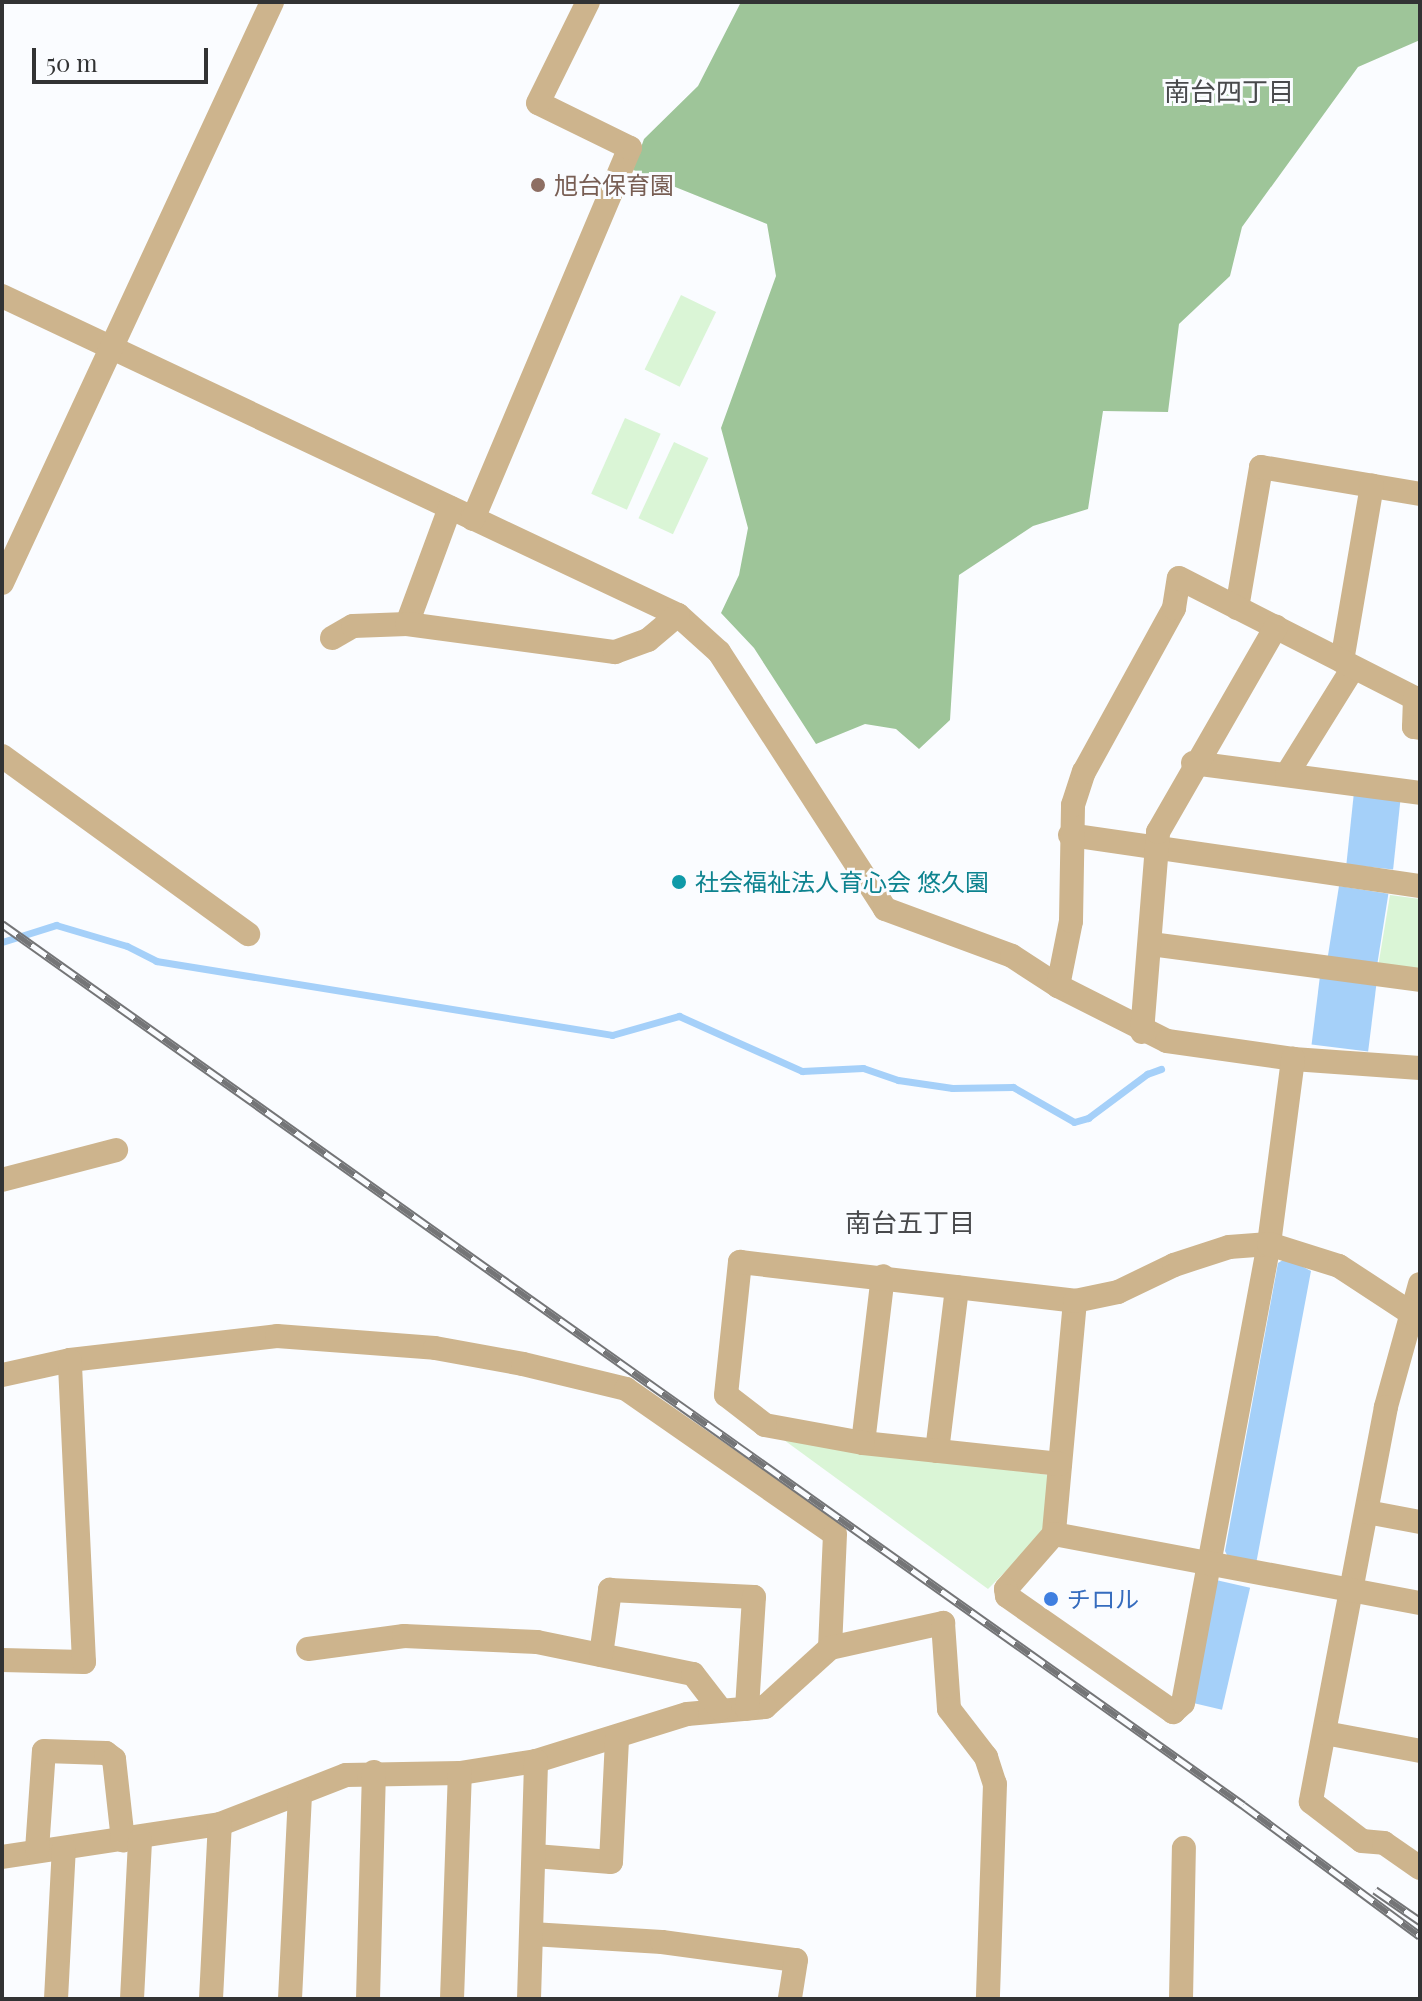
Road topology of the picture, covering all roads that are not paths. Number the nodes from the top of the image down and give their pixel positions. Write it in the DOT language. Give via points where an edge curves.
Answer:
graph roads {
  1 [pos="272,2"];
  2 [pos="588,2"];
  3 [pos="2,296"];
  4 [pos="110,347"];
  5 [pos="1372,486"];
  6 [pos="1420,494"];
  7 [pos="450,508"];
  8 [pos="473,519"];
  9 [pos="2,583"];
  10 [pos="1237,608"];
  11 [pos="678,615"];
  12 [pos="407,624"];
  13 [pos="1276,627"];
  14 [pos="332,638"];
  15 [pos="1347,665"];
  16 [pos="1420,728"];
  17 [pos="2,756"];
  18 [pos="1193,763"];
  19 [pos="1287,774"];
  20 [pos="1420,793"];
  21 [pos="1070,835"];
  22 [pos="1157,847"];
  23 [pos="1420,886"];
  24 [pos="248,934"];
  25 [pos="1151,944"];
  26 [pos="1420,980"];
  27 [pos="1058,986"];
  28 [pos="1142,1032"];
  29 [pos="1293,1059"];
  30 [pos="1420,1068"];
  31 [pos="116,1150"];
  32 [pos="2,1180"];
  33 [pos="1269,1244"];
  34 [pos="883,1276"];
  35 [pos="1420,1284"];
  36 [pos="957,1287"];
  37 [pos="1075,1301"];
  38 [pos="1417,1317"];
  39 [pos="70,1360"];
  40 [pos="2,1375"];
  41 [pos="863,1443"];
  42 [pos="937,1451"];
  43 [pos="1060,1464"];
  44 [pos="1367,1512"];
  45 [pos="1420,1522"];
  46 [pos="1054,1534"];
  47 [pos="1206,1567"];
  48 [pos="1352,1592"];
  49 [pos="1420,1603"];
  50 [pos="830,1648"];
  51 [pos="308,1649"];
  52 [pos="601,1655"];
  53 [pos="2,1660"];
  54 [pos="720,1709"];
  55 [pos="747,1709"];
  56 [pos="1325,1733"];
  57 [pos="617,1738"];
  58 [pos="1420,1751"];
  59 [pos="536,1761"];
  60 [pos="374,1772"];
  61 [pos="460,1773"];
  62 [pos="300,1795"];
  63 [pos="220,1824"];
  64 [pos="131,1840"];
  65 [pos="64,1848"];
  66 [pos="1184,1848"];
  67 [pos="37,1850"];
  68 [pos="535,1856"];
  69 [pos="2,1857"];
  70 [pos="1420,1868"];
  71 [pos="532,1934"];
  72 [pos="56,1999"];
  73 [pos="132,1999"];
  74 [pos="211,1999"];
  75 [pos="290,1999"];
  76 [pos="368,1999"];
  77 [pos="452,1999"];
  78 [pos="529,1999"];
  79 [pos="790,1999"];
  80 [pos="988,1999"];
  81 [pos="1181,1999"];
  1 -- 4 [label="street"];
  2 -- 8 [label="street" via="538,103 630,148"];
  3 -- 4 [label="street"];
  4 -- 7 [label="street"];
  4 -- 9 [label="street"];
  5 -- 6 [label="street"];
  5 -- 10 [label="street" via="1261,467"];
  5 -- 15 [label="street"];
  7 -- 8 [label="street"];
  7 -- 12 [label="street"];
  8 -- 11 [label="street"];
  10 -- 13 [label="street"];
  10 -- 21 [label="street" via="1179,578 1174,608 1159,639 1084,772"];
  11 -- 12 [label="street" via="648,640 615,652"];
  11 -- 27 [label="street" via="719,652 867,889 885,909 1012,956"];
  12 -- 14 [label="street" via="353,626"];
  13 -- 15 [label="street"];
  13 -- 18 [label="street"];
  15 -- 16 [label="street" via="1415,698 1414,727"];
  15 -- 19 [label="street"];
  17 -- 24 [label="street"];
  18 -- 19 [label="street"];
  18 -- 22 [label="street" via="1158,832"];
  19 -- 20 [label="street"];
  21 -- 22 [label="street"];
  21 -- 27 [label="street" via="1071,921"];
  22 -- 23 [label="street"];
  22 -- 25 [label="street"];
  25 -- 26 [label="street"];
  25 -- 28 [label="street"];
  27 -- 28 [label="street"];
  28 -- 29 [label="street" via="1167,1041"];
  29 -- 30 [label="street"];
  29 -- 33 [label="street"];
  31 -- 32 [label="street"];
  33 -- 37 [label="street" via="1229,1247 1118,1292"];
  33 -- 38 [label="street" via="1339,1266"];
  33 -- 47 [label="street"];
  34 -- 36 [label="street"];
  34 -- 41 [label="street"];
  34 -- 41 [label="street" via="740,1262 726,1395 765,1425"];
  35 -- 38 [label="street"];
  36 -- 37 [label="street"];
  36 -- 42 [label="street"];
  37 -- 43 [label="street"];
  38 -- 44 [label="street" via="1386,1407"];
  39 -- 40 [label="street"];
  39 -- 50 [label="street" via="277,1336 435,1348 626,1389 835,1534"];
  39 -- 53 [label="street" via="84,1662"];
  41 -- 42 [label="street"];
  42 -- 43 [label="street"];
  43 -- 46 [label="street"];
  44 -- 45 [label="street"];
  44 -- 48 [label="street"];
  46 -- 47 [label="street"];
  46 -- 47 [label="street" via="1006,1589 1007,1596 1166,1711 1179,1710 1183,1703"];
  47 -- 48 [label="street"];
  48 -- 49 [label="street"];
  48 -- 56 [label="street"];
  50 -- 55 [label="street" via="765,1707"];
  50 -- 80 [label="street" via="943,1623 949,1709 986,1757 995,1784"];
  51 -- 52 [label="street" via="404,1636 480,1637"];
  52 -- 54 [label="street" via="693,1674"];
  52 -- 55 [label="street" via="610,1590 754,1597"];
  54 -- 55 [label="street"];
  54 -- 57 [label="street" via="687,1714"];
  56 -- 58 [label="street"];
  56 -- 70 [label="street" via="1311,1802 1362,1841 1384,1843"];
  57 -- 59 [label="street"];
  57 -- 68 [label="street" via="611,1862"];
  59 -- 61 [label="street"];
  59 -- 68 [label="street"];
  60 -- 61 [label="street"];
  60 -- 62 [label="street" via="346,1775"];
  60 -- 76 [label="street"];
  61 -- 77 [label="street"];
  62 -- 63 [label="street"];
  62 -- 75 [label="street"];
  63 -- 64 [label="street"];
  63 -- 74 [label="street"];
  64 -- 65 [label="street"];
  64 -- 67 [label="street" via="114,1759 106,1753 44,1751"];
  64 -- 73 [label="street"];
  65 -- 67 [label="street"];
  65 -- 72 [label="street"];
  66 -- 81 [label="street"];
  67 -- 69 [label="street"];
  68 -- 71 [label="street"];
  71 -- 78 [label="street"];
  71 -- 79 [label="street" via="662,1942 796,1960"];
}
